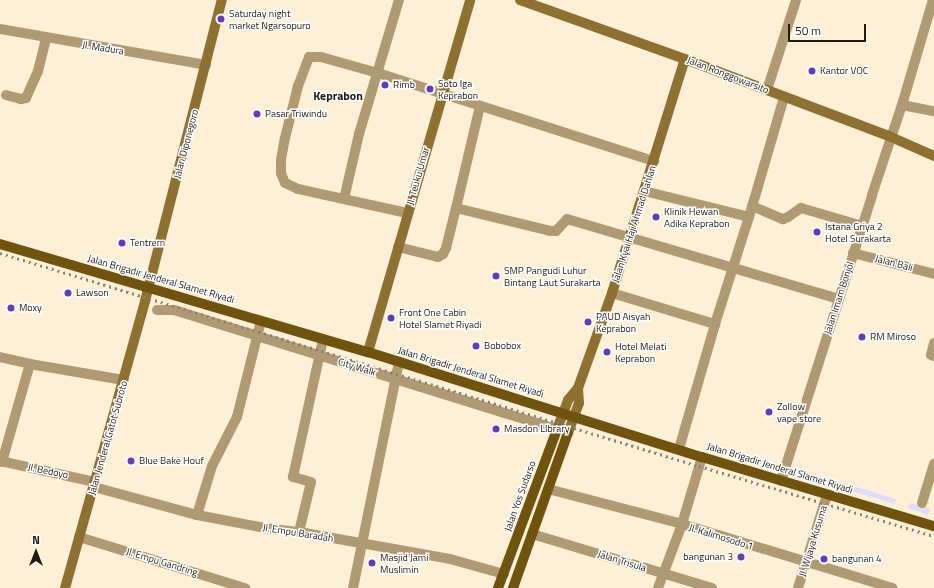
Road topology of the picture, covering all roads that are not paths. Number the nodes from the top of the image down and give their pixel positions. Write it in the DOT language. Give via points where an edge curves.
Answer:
graph roads {
  1 [pos="222,0"];
  2 [pos="399,0"];
  3 [pos="470,0"];
  4 [pos="520,0"];
  5 [pos="796,0"];
  6 [pos="933,0"];
  7 [pos="0,29"];
  8 [pos="929,32"];
  9 [pos="46,38"];
  10 [pos="685,59"];
  11 [pos="206,65"];
  12 [pos="378,73"];
  13 [pos="767,90"];
  14 [pos="441,94"];
  15 [pos="6,95"];
  16 [pos="784,97"];
  17 [pos="902,105"];
  18 [pos="480,106"];
  19 [pos="934,111"];
  20 [pos="891,137"];
  21 [pos="934,156"];
  22 [pos="654,161"];
  23 [pos="644,191"];
  24 [pos="344,199"];
  25 [pos="752,206"];
  26 [pos="456,208"];
  27 [pos="407,213"];
  28 [pos="749,217"];
  29 [pos="862,226"];
  30 [pos="630,236"];
  31 [pos="0,244"];
  32 [pos="398,247"];
  33 [pos="853,252"];
  34 [pos="733,267"];
  35 [pos="934,274"];
  36 [pos="149,287"];
  37 [pos="612,294"];
  38 [pos="838,299"];
  39 [pos="157,310"];
  40 [pos="262,321"];
  41 [pos="715,324"];
  42 [pos="258,336"];
  43 [pos="323,339"];
  44 [pos="934,343"];
  45 [pos="368,352"];
  46 [pos="319,355"];
  47 [pos="934,356"];
  48 [pos="0,357"];
  49 [pos="399,362"];
  50 [pos="30,364"];
  51 [pos="396,379"];
  52 [pos="124,380"];
  53 [pos="578,388"];
  54 [pos="490,391"];
  55 [pos="486,406"];
  56 [pos="563,412"];
  57 [pos="575,416"];
  58 [pos="557,429"];
  59 [pos="679,449"];
  60 [pos="702,457"];
  61 [pos="1,461"];
  62 [pos="934,464"];
  63 [pos="781,481"];
  64 [pos="94,484"];
  65 [pos="548,489"];
  66 [pos="827,495"];
  67 [pos="922,503"];
  68 [pos="198,515"];
  69 [pos="682,524"];
  70 [pos="934,526"];
  71 [pos="299,532"];
  72 [pos="532,534"];
  73 [pos="79,537"];
  74 [pos="362,543"];
  75 [pos="806,563"];
  76 [pos="504,574"];
  77 [pos="664,574"];
  78 [pos="65,588"];
  79 [pos="245,588"];
  80 [pos="353,588"];
  81 [pos="498,588"];
  82 [pos="512,588"];
  83 [pos="658,588"];
  84 [pos="712,588"];
  85 [pos="798,588"];
  86 [pos="893,588"];
  1 -- 11 [label="main road, Jalan Diponegoro"];
  2 -- 12 [label="street"];
  3 -- 14 [label="main road, Jl. Teuku Umar"];
  4 -- 10 [label="main road, Jalan Ronggowarsito"];
  5 -- 13 [label="street"];
  6 -- 8 [label="street, Jalan Imam Bonjol"];
  7 -- 9 [label="street, Jl. Madura"];
  8 -- 17 [label="street, Jalan Imam Bonjol"];
  9 -- 11 [label="street, Jl. Madura"];
  9 -- 15 [label="street" via="38,71 26,98"];
  10 -- 13 [label="main road, Jalan Ronggowarsito"];
  10 -- 22 [label="main road, Jalan Kyai Haji Ahmad Dahlan"];
  11 -- 36 [label="main road, Jalan Diponegoro"];
  12 -- 14 [label="street"];
  12 -- 24 [label="street" via="359,134"];
  12 -- 24 [label="street" via="321,56 311,56 307,60 298,86 285,138 281,174 285,183 298,189"];
  13 -- 16 [label="main road, Jalan Ronggowarsito"];
  14 -- 18 [label="street"];
  14 -- 27 [label="main road, Jl. Teuku Umar"];
  16 -- 20 [label="main road, Jalan Ronggowarsito"];
  16 -- 25 [label="street"];
  17 -- 19 [label="street"];
  17 -- 20 [label="street, Jalan Imam Bonjol"];
  18 -- 22 [label="street"];
  18 -- 26 [label="street"];
  20 -- 21 [label="main road, Jalan Ronggowarsito"];
  20 -- 29 [label="street, Jalan Imam Bonjol"];
  22 -- 23 [label="main road, Jalan Kyai Haji Ahmad Dahlan"];
  23 -- 28 [label="street"];
  23 -- 30 [label="main road, Jalan Kyai Haji Ahmad Dahlan"];
  24 -- 27 [label="street"];
  25 -- 28 [label="street"];
  25 -- 29 [label="street" via="782,218 788,218 801,208"];
  26 -- 30 [label="street" via="550,231 556,231 567,218"];
  26 -- 32 [label="street" via="443,254 438,257"];
  27 -- 32 [label="main road, Jl. Teuku Umar"];
  28 -- 34 [label="street"];
  29 -- 33 [label="street, Jalan Imam Bonjol"];
  30 -- 34 [label="street"];
  30 -- 37 [label="main road, Jalan Kyai Haji Ahmad Dahlan"];
  31 -- 36 [label="main road, Jalan Brigadir Jenderal Slamet Riyadi"];
  32 -- 45 [label="main road, Jl. Teuku Umar"];
  33 -- 35 [label="street, Jalan Bali"];
  33 -- 38 [label="street, Jalan Imam Bonjol"];
  34 -- 38 [label="street"];
  34 -- 41 [label="street"];
  36 -- 40 [label="main road, Jalan Brigadir Jenderal Slamet Riyadi"];
  36 -- 52 [label="main road, Jalan Jenderal Gatot Subroto"];
  37 -- 41 [label="street"];
  37 -- 53 [label="main road, Jalan Kyai Haji Ahmad Dahlan"];
  38 -- 63 [label="street, Jalan Imam Bonjol"];
  39 -- 42 [label="street, City Walk" via="174,310"];
  40 -- 42 [label="street"];
  40 -- 43 [label="main road, Jalan Brigadir Jenderal Slamet Riyadi"];
  41 -- 59 [label="street"];
  42 -- 46 [label="street, City Walk"];
  42 -- 68 [label="street" via="237,417 212,466"];
  43 -- 45 [label="main road, Jalan Brigadir Jenderal Slamet Riyadi"];
  43 -- 46 [label="street"];
  44 -- 47 [label="street" via="931,355"];
  45 -- 49 [label="main road, Jalan Brigadir Jenderal Slamet Riyadi"];
  46 -- 51 [label="street, City Walk"];
  46 -- 71 [label="street" via="293,477 311,482"];
  48 -- 50 [label="street"];
  49 -- 51 [label="street"];
  49 -- 54 [label="main road, Jalan Brigadir Jenderal Slamet Riyadi"];
  50 -- 52 [label="street"];
  50 -- 61 [label="street"];
  51 -- 55 [label="street, City Walk"];
  51 -- 74 [label="street"];
  52 -- 64 [label="main road, Jalan Jenderal Gatot Subroto"];
  53 -- 56 [label="main road, Jalan Kyai Haji Ahmad Dahlan" via="568,400"];
  53 -- 57 [label="main road, Jalan Kyai Haji Ahmad Dahlan" via="579,403"];
  54 -- 55 [label="street"];
  54 -- 56 [label="main road, Jalan Brigadir Jenderal Slamet Riyadi"];
  55 -- 58 [label="street, City Walk"];
  56 -- 57 [label="main road, Jalan Brigadir Jenderal Slamet Riyadi"];
  56 -- 58 [label="main road, Jalan Yos Sudarso"];
  57 -- 59 [label="main road, Jalan Brigadir Jenderal Slamet Riyadi"];
  57 -- 65 [label="main road"];
  58 -- 76 [label="main road, Jalan Yos Sudarso"];
  59 -- 60 [label="main road, Jalan Brigadir Jenderal Slamet Riyadi"];
  60 -- 63 [label="main road, Jalan Brigadir Jenderal Slamet Riyadi"];
  60 -- 69 [label="street"];
  61 -- 64 [label="street, Jl. Bedoyo"];
  62 -- 67 [label="street"];
  63 -- 66 [label="main road, Jalan Brigadir Jenderal Slamet Riyadi"];
  64 -- 68 [label="street, Jl. Empu Baradah"];
  64 -- 73 [label="main road, Jalan Jenderal Gatot Subroto"];
  65 -- 69 [label="street, Jl. Kalimosodo 1"];
  65 -- 72 [label="main road"];
  66 -- 70 [label="main road, Jalan Brigadir Jenderal Slamet Riyadi"];
  66 -- 75 [label="street, Jl. Wijaya Kusuma"];
  68 -- 71 [label="street, Jl. Empu Baradah"];
  69 -- 75 [label="street, Jl. Kalimosodo 1"];
  69 -- 77 [label="street"];
  71 -- 74 [label="street, Jl. Empu Baradah"];
  72 -- 77 [label="street, Jalan Trisula"];
  72 -- 82 [label="main road"];
  73 -- 78 [label="main road, Jalan Jenderal Gatot Subroto"];
  73 -- 79 [label="street, Jl. Empu Gandring"];
  74 -- 76 [label="street, Jl. Empu Baradah" via="450,559"];
  74 -- 80 [label="street"];
  75 -- 85 [label="street, Jl. Wijaya Kusuma"];
  75 -- 86 [label="street, Jl. Kalimosodo 1"];
  76 -- 81 [label="main road, Jalan Yos Sudarso"];
  77 -- 83 [label="street"];
  77 -- 84 [label="street, Jalan Trisula"];
}
